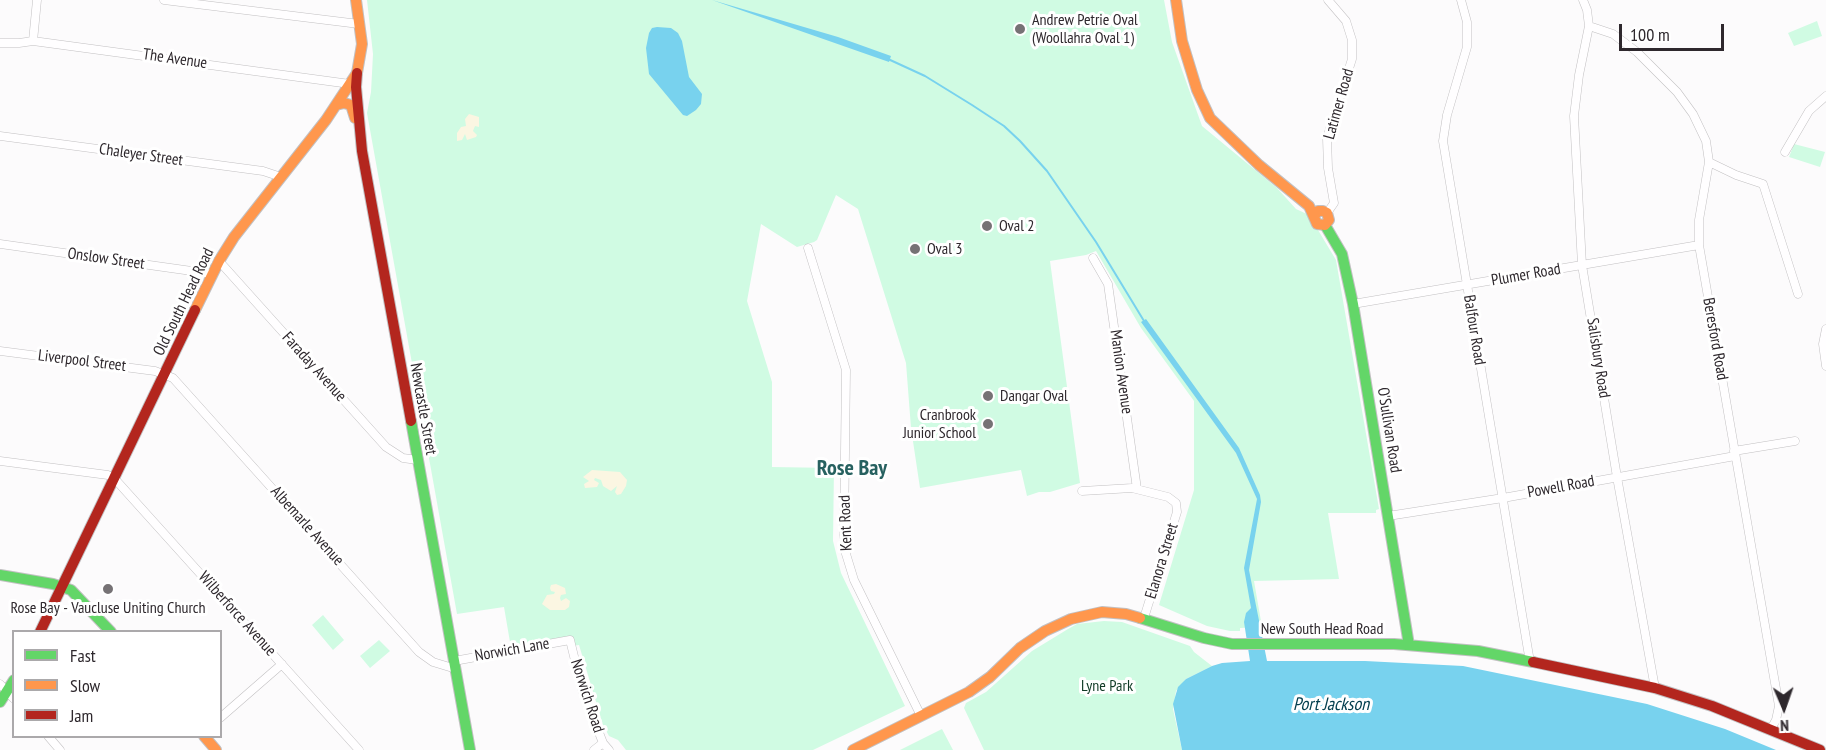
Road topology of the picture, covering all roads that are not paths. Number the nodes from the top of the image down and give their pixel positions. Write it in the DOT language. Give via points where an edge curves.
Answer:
graph roads {
  1 [pos="36,0"];
  2 [pos="164,0"];
  3 [pos="356,0"];
  4 [pos="1176,0"];
  5 [pos="1328,0"];
  6 [pos="1461,0"];
  7 [pos="1583,0"];
  8 [pos="359,24"];
  9 [pos="1589,26"];
  10 [pos="33,41"];
  11 [pos="0,43"];
  12 [pos="357,73"];
  13 [pos="350,84"];
  14 [pos="1826,96"];
  15 [pos="336,105"];
  16 [pos="0,136"];
  17 [pos="362,151"];
  18 [pos="1785,152"];
  19 [pos="1709,162"];
  20 [pos="281,177"];
  21 [pos="1327,213"];
  22 [pos="1315,215"];
  23 [pos="1325,225"];
  24 [pos="0,244"];
  25 [pos="1699,245"];
  26 [pos="808,248"];
  27 [pos="1093,258"];
  28 [pos="219,261"];
  29 [pos="1582,265"];
  30 [pos="213,274"];
  31 [pos="1467,286"];
  32 [pos="1798,294"];
  33 [pos="1353,304"];
  34 [pos="1826,329"];
  35 [pos="0,351"];
  36 [pos="1826,366"];
  37 [pos="165,374"];
  38 [pos="1795,441"];
  39 [pos="1735,453"];
  40 [pos="417,460"];
  41 [pos="0,461"];
  42 [pos="1617,477"];
  43 [pos="114,478"];
  44 [pos="1137,489"];
  45 [pos="1082,491"];
  46 [pos="1503,498"];
  47 [pos="1388,516"];
  48 [pos="0,575"];
  49 [pos="63,586"];
  50 [pos="1144,618"];
  51 [pos="40,630"];
  52 [pos="109,630"];
  53 [pos="570,640"];
  54 [pos="1409,645"];
  55 [pos="1530,662"];
  56 [pos="282,664"];
  57 [pos="455,665"];
  58 [pos="1655,688"];
  59 [pos="7,692"];
  60 [pos="0,702"];
  61 [pos="222,716"];
  62 [pos="921,716"];
  63 [pos="1772,729"];
  64 [pos="50,738"];
  65 [pos="206,738"];
  66 [pos="603,743"];
  67 [pos="60,750"];
  68 [pos="216,750"];
  69 [pos="359,750"];
  70 [pos="470,750"];
  71 [pos="594,750"];
  72 [pos="609,750"];
  73 [pos="853,750"];
  74 [pos="1820,750"];
  1 -- 10 [label="street"];
  2 -- 8 [label="street"];
  3 -- 8 [label="main road, Old South Head Road"];
  4 -- 22 [label="main road" via="1182,41 1210,118"];
  5 -- 21 [label="street, Latimer Road" via="1346,21 1352,40 1352,60 1327,138 1334,204"];
  6 -- 31 [label="street, Balfour Road" via="1467,22 1467,47 1443,135"];
  7 -- 9 [label="street"];
  8 -- 12 [label="main road, Old South Head Road" via="362,51"];
  9 -- 19 [label="street, Beresford Road" via="1626,43 1677,92 1702,131"];
  9 -- 29 [label="street, Salisbury Road" via="1574,116"];
  10 -- 11 [label="street, The Avenue"];
  10 -- 13 [label="street, The Avenue"];
  12 -- 13 [label="main road, Old South Head Road"];
  12 -- 17 [label="main road, Newcastle Street"];
  13 -- 15 [label="main road, Old South Head Road"];
  14 -- 18 [label="street" via="1809,111"];
  15 -- 17 [label="main road" via="351,105"];
  15 -- 20 [label="main road, Old South Head Road"];
  16 -- 20 [label="street, Chaleyer Street" via="263,171"];
  17 -- 40 [label="main road, Newcastle Street"];
  19 -- 25 [label="street, Beresford Road"];
  19 -- 32 [label="street" via="1763,184"];
  20 -- 28 [label="main road, Old South Head Road"];
  21 -- 22 [label="main road"];
  21 -- 23 [label="main road" via="1329,220"];
  22 -- 23 [label="main road" via="1315,222"];
  23 -- 33 [label="main road, O'Sullivan Road" via="1342,254"];
  24 -- 30 [label="street, Onslow Street"];
  25 -- 29 [label="street, Plumer Road"];
  25 -- 39 [label="street, Beresford Road"];
  26 -- 62 [label="street, Kent Road" via="846,370 846,554 854,580"];
  27 -- 44 [label="street, Manion Avenue" via="1108,284"];
  28 -- 30 [label="main road, Old South Head Road"];
  28 -- 40 [label="street, Faraday Avenue" via="386,447 403,458"];
  29 -- 31 [label="street, Plumer Road"];
  29 -- 42 [label="street, Salisbury Road"];
  30 -- 37 [label="main road, Old South Head Road"];
  31 -- 33 [label="street, Plumer Road"];
  31 -- 46 [label="street, Balfour Road"];
  33 -- 47 [label="main road, O'Sullivan Road"];
  34 -- 36 [label="street"];
  35 -- 37 [label="street, Liverpool Street"];
  37 -- 43 [label="main road, Old South Head Road"];
  37 -- 57 [label="street, Albemarle Avenue" via="175,380 419,652 433,662"];
  38 -- 39 [label="street, Powell Road"];
  39 -- 42 [label="street, Powell Road"];
  39 -- 63 [label="street, Beresford Road" via="1779,706"];
  40 -- 57 [label="main road, Newcastle Street"];
  41 -- 43 [label="street"];
  42 -- 46 [label="street, Powell Road"];
  42 -- 58 [label="street, Salisbury Road"];
  43 -- 49 [label="main road, Old South Head Road"];
  43 -- 56 [label="street, Wilberforce Avenue"];
  44 -- 45 [label="street"];
  44 -- 50 [label="street, Elanora Street" via="1168,497 1176,503 1177,512"];
  46 -- 47 [label="street, Powell Road"];
  46 -- 55 [label="street, Balfour Road"];
  47 -- 54 [label="main road, O'Sullivan Road"];
  48 -- 49 [label="main road"];
  49 -- 51 [label="main road, Old South Head Road"];
  49 -- 52 [label="main road" via="74,591"];
  50 -- 54 [label="main road, New South Head Road" via="1225,643"];
  50 -- 62 [label="main road, New South Head Road" via="1102,612 1057,625 1020,648 982,683"];
  53 -- 57 [label="street, Norwich Lane"];
  53 -- 66 [label="street, Norwich Road" via="582,689"];
  54 -- 55 [label="main road, New South Head Road" via="1455,648"];
  55 -- 58 [label="main road, New South Head Road"];
  56 -- 61 [label="street"];
  56 -- 69 [label="street, Wilberforce Avenue"];
  57 -- 70 [label="main road, Newcastle Street"];
  58 -- 63 [label="main road, New South Head Road"];
  59 -- 60 [label="main road"];
  62 -- 73 [label="main road, New South Head Road"];
  63 -- 74 [label="main road, New South Head Road"];
  64 -- 67 [label="street"];
  65 -- 68 [label="main road"];
  66 -- 71 [label="street"];
  66 -- 72 [label="street, Norwich Road"];
}
